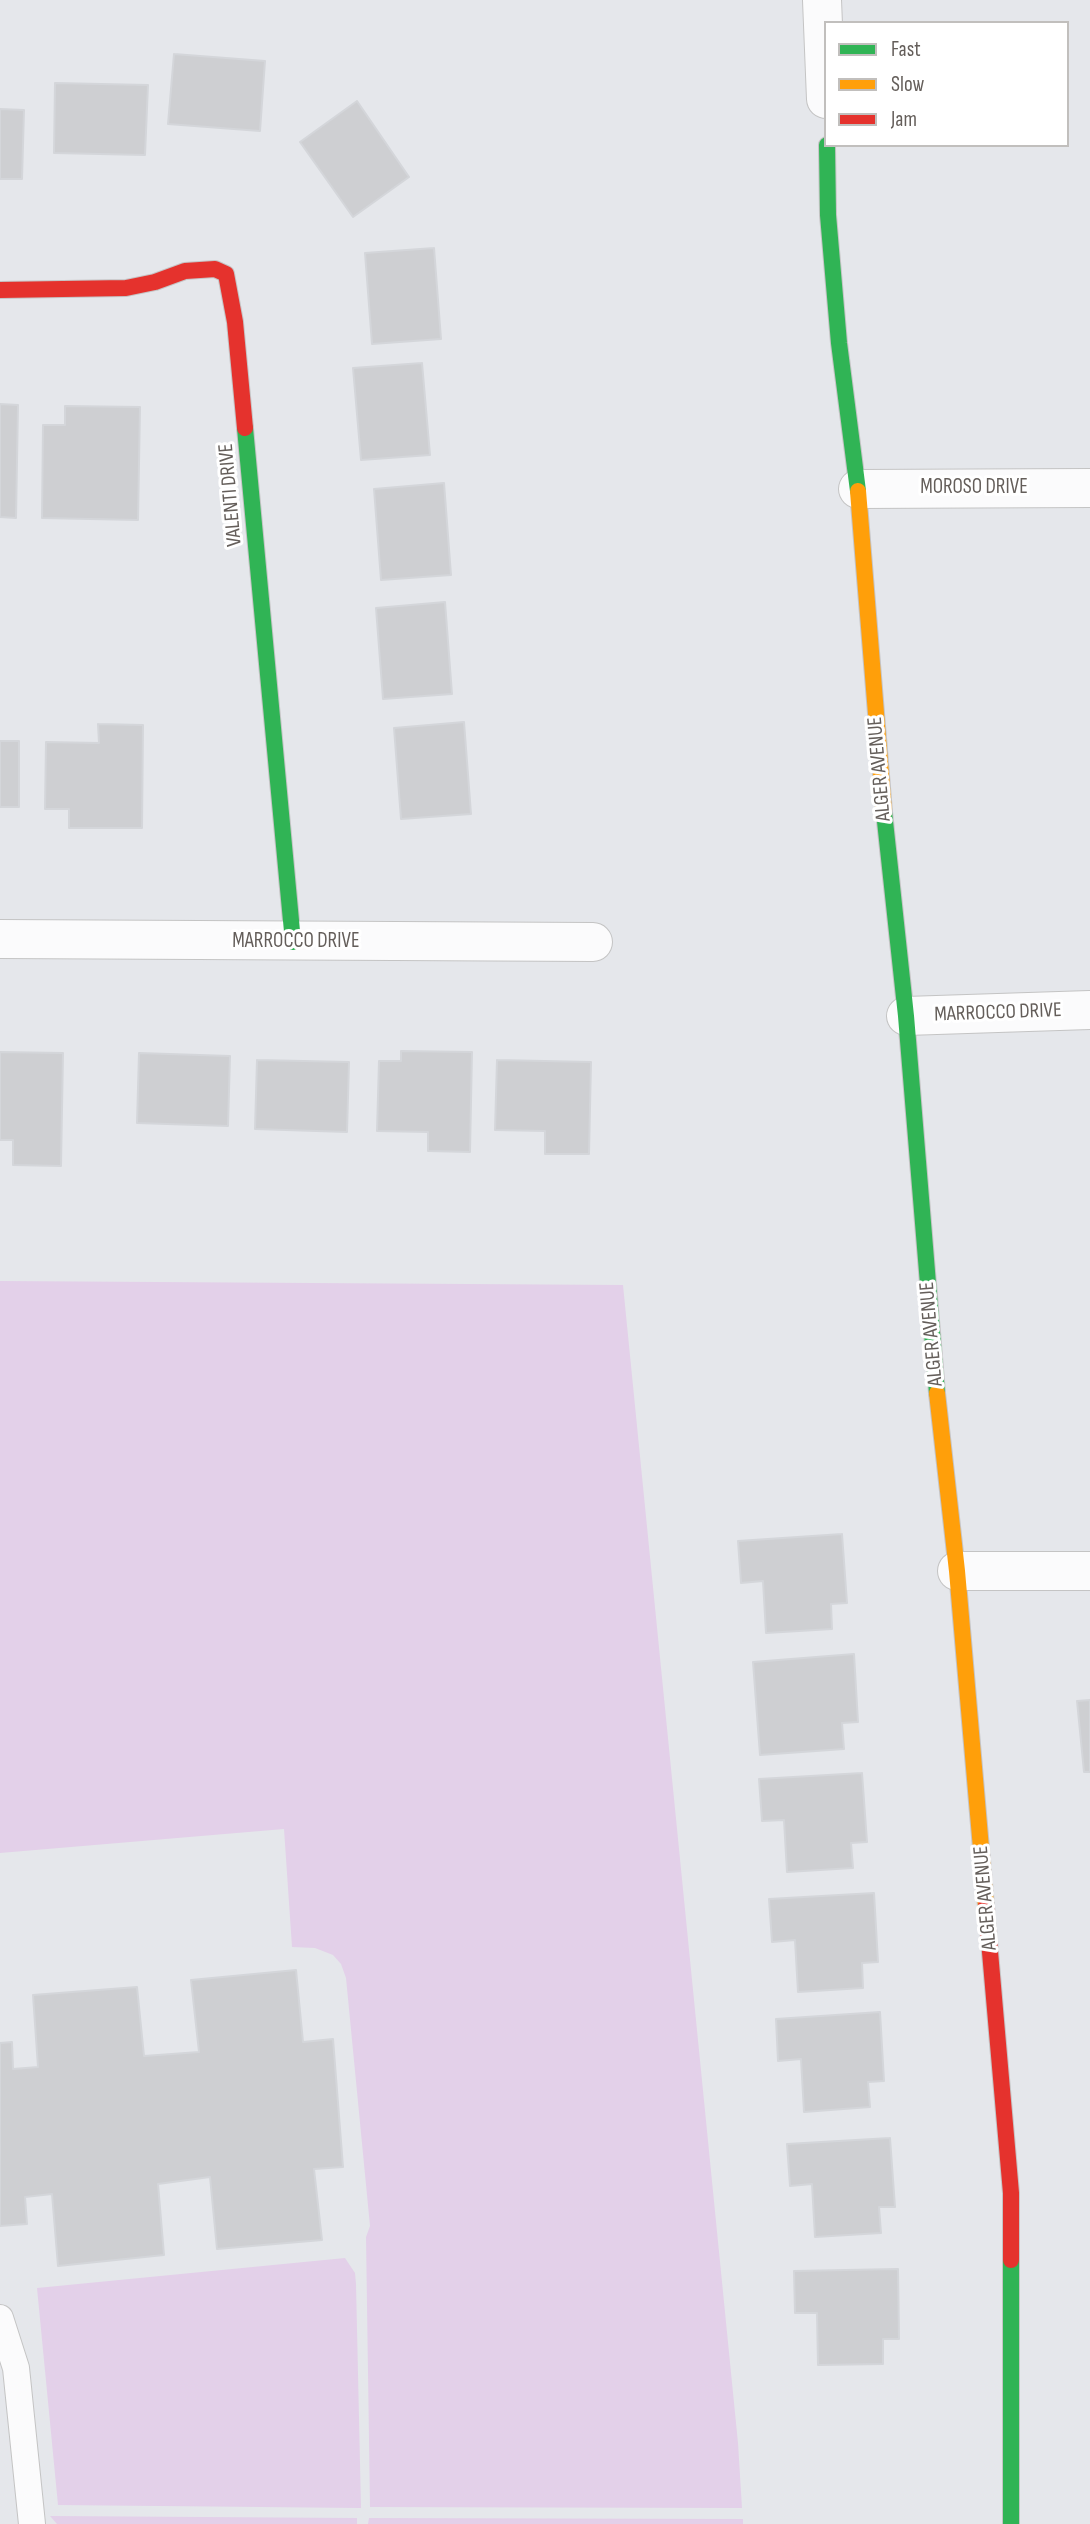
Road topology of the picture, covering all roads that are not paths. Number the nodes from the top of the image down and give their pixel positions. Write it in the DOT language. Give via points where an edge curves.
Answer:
graph roads {
  1 [pos="822,0"];
  2 [pos="824,50"];
  3 [pos="827,147"];
  4 [pos="0,290"];
  5 [pos="1090,488"];
  6 [pos="858,489"];
  7 [pos="0,940"];
  8 [pos="293,942"];
  9 [pos="593,942"];
  10 [pos="1090,1010"];
  11 [pos="906,1016"];
  12 [pos="957,1571"];
  13 [pos="1090,1571"];
  14 [pos="0,2318"];
  15 [pos="32,2524"];
  16 [pos="1011,2524"];
  1 -- 2 [label="street"];
  3 -- 6 [label="street, ALGER AVENUE" via="839,343"];
  4 -- 8 [label="street, VALENTI DRIVE" via="126,288 185,271 215,269 226,274 238,344"];
  5 -- 6 [label="street, MOROSO DRIVE"];
  6 -- 11 [label="street, ALGER AVENUE" via="886,843"];
  7 -- 8 [label="street, MARROCCO DRIVE"];
  8 -- 9 [label="street, MARROCCO DRIVE"];
  10 -- 11 [label="street, MARROCCO DRIVE"];
  11 -- 12 [label="street, ALGER AVENUE"];
  12 -- 13 [label="street"];
  12 -- 16 [label="street, ALGER AVENUE" via="1012,2193"];
  14 -- 15 [label="lane" via="16,2368"];
}
